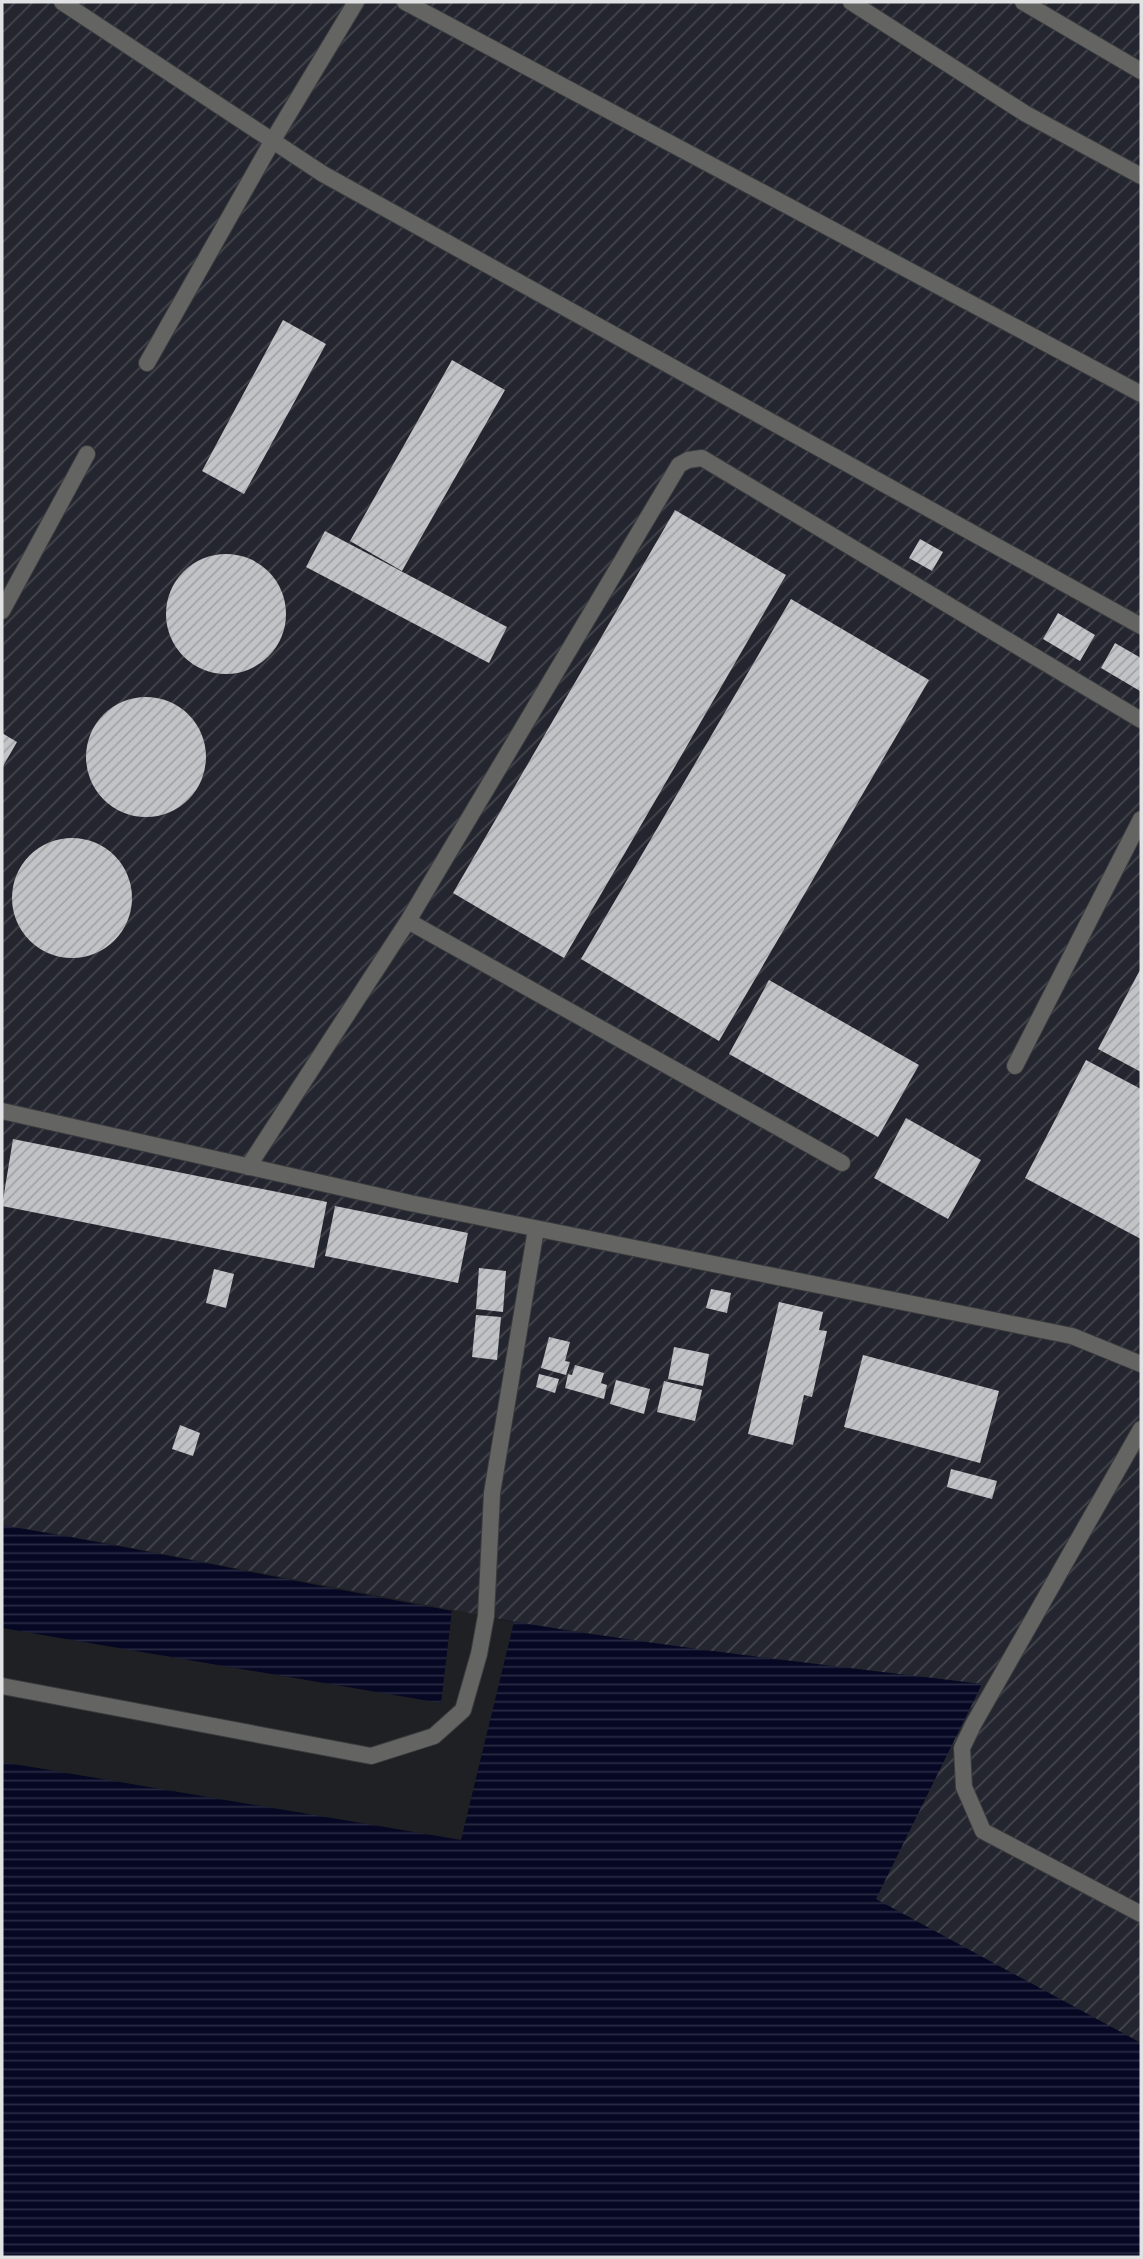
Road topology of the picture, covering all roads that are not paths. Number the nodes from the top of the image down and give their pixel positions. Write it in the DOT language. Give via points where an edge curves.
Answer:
graph roads {
  1 [pos="62,2"];
  2 [pos="356,2"];
  3 [pos="405,2"];
  4 [pos="851,2"];
  5 [pos="1026,3"];
  6 [pos="1141,71"];
  7 [pos="273,140"];
  8 [pos="1141,176"];
  9 [pos="147,363"];
  10 [pos="1141,394"];
  11 [pos="86,454"];
  12 [pos="2,611"];
  13 [pos="1141,626"];
  14 [pos="1141,720"];
  15 [pos="1141,819"];
  16 [pos="408,921"];
  17 [pos="1015,1066"];
  18 [pos="2,1111"];
  19 [pos="842,1163"];
  20 [pos="248,1167"];
  21 [pos="536,1228"];
  22 [pos="1141,1364"];
  23 [pos="1141,1429"];
  24 [pos="2,1686"];
  25 [pos="1141,1914"];
  1 -- 7 [label="lane"];
  2 -- 7 [label="lane"];
  3 -- 10 [label="lane"];
  4 -- 8 [label="lane" via="1026,114"];
  5 -- 6 [label="lane"];
  7 -- 9 [label="lane"];
  7 -- 13 [label="lane" via="323,174"];
  11 -- 12 [label="lane"];
  14 -- 16 [label="lane" via="702,458 688,460 679,465"];
  15 -- 17 [label="lane"];
  16 -- 19 [label="lane"];
  16 -- 20 [label="lane"];
  18 -- 20 [label="lane"];
  20 -- 21 [label="lane"];
  21 -- 22 [label="lane" via="1072,1336"];
  21 -- 24 [label="lane" via="492,1493 486,1616 479,1654 463,1710 434,1736 370,1756"];
  23 -- 25 [label="lane" via="962,1748 964,1787 983,1831"];
}
